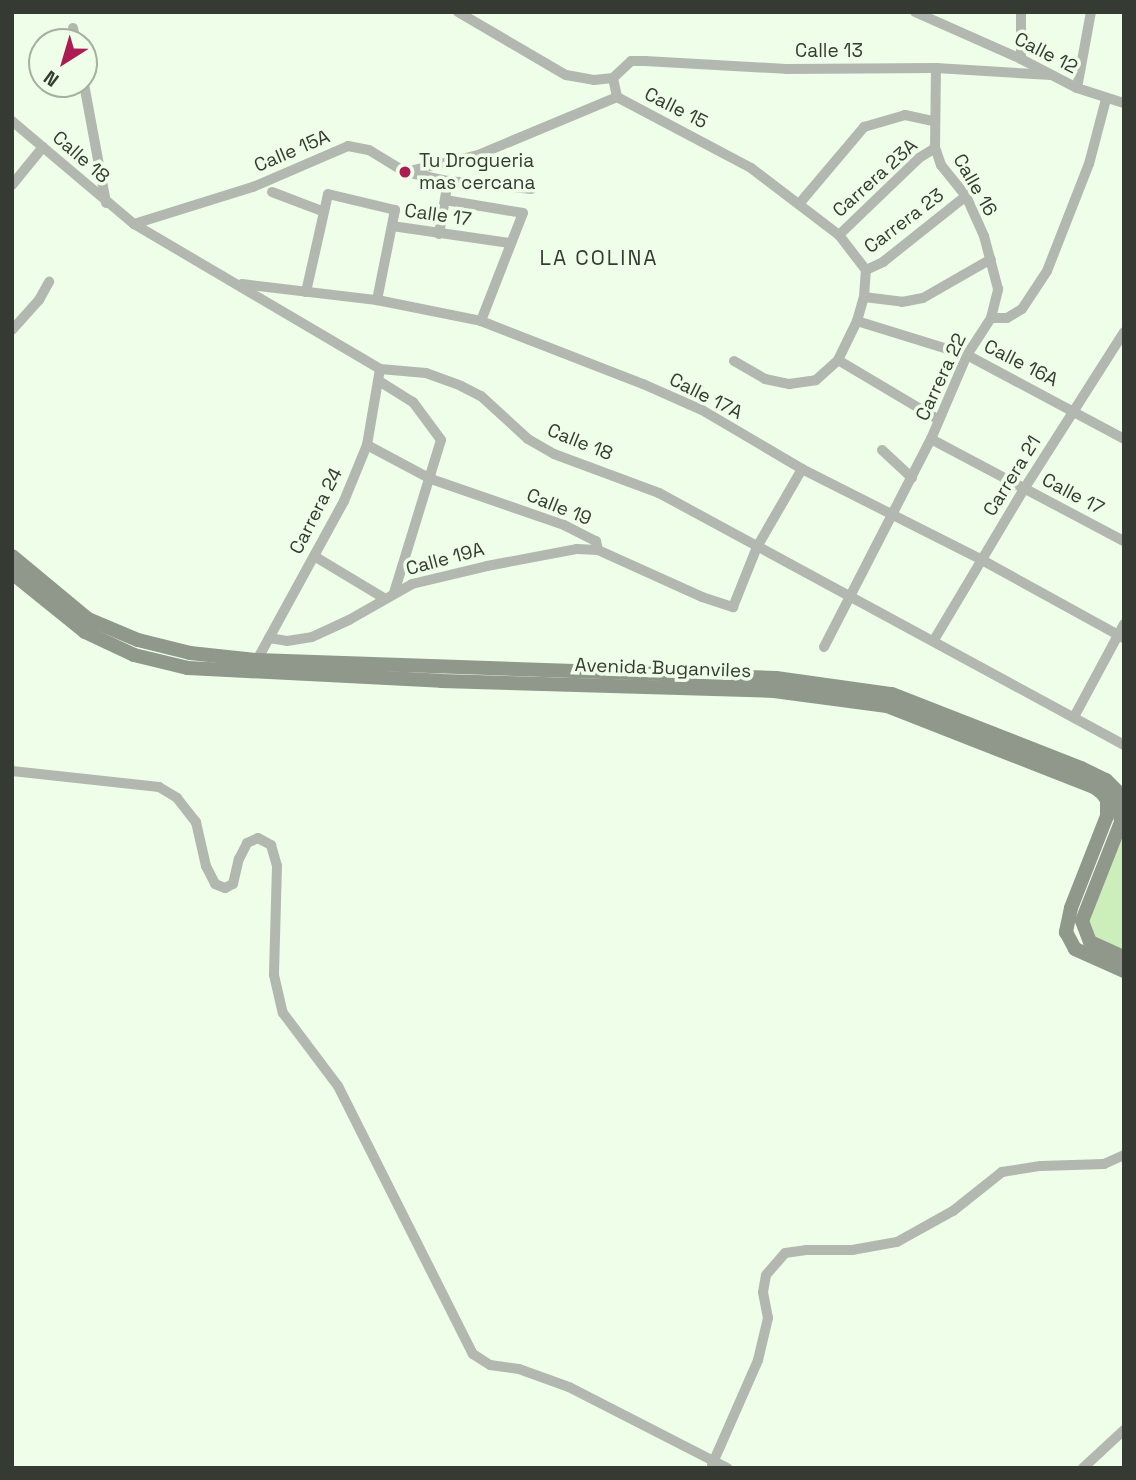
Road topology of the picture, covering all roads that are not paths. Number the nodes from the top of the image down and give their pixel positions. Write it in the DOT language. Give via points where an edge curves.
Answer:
graph roads {
  1 [pos="458,12"];
  2 [pos="915,12"];
  3 [pos="1021,12"];
  4 [pos="1091,12"];
  5 [pos="1021,59"];
  6 [pos="936,68"];
  7 [pos="1051,75"];
  8 [pos="613,78"];
  9 [pos="1077,88"];
  10 [pos="617,97"];
  11 [pos="87,98"];
  12 [pos="1106,99"];
  13 [pos="1124,103"];
  14 [pos="12,121"];
  15 [pos="933,121"];
  16 [pos="43,148"];
  17 [pos="935,148"];
  18 [pos="405,172"];
  19 [pos="448,181"];
  20 [pos="12,186"];
  21 [pos="532,189"];
  22 [pos="272,192"];
  23 [pos="966,196"];
  24 [pos="445,200"];
  25 [pos="106,203"];
  26 [pos="799,204"];
  27 [pos="322,211"];
  28 [pos="134,224"];
  29 [pos="393,226"];
  30 [pos="439,234"];
  31 [pos="839,235"];
  32 [pos="510,243"];
  33 [pos="991,259"];
  34 [pos="866,270"];
  35 [pos="49,282"];
  36 [pos="237,283"];
  37 [pos="306,292"];
  38 [pos="864,297"];
  39 [pos="377,300"];
  40 [pos="991,318"];
  41 [pos="481,321"];
  42 [pos="857,321"];
  43 [pos="12,330"];
  44 [pos="1122,340"];
  45 [pos="967,355"];
  46 [pos="838,360"];
  47 [pos="734,361"];
  48 [pos="380,369"];
  49 [pos="379,381"];
  50 [pos="1074,410"];
  51 [pos="939,420"];
  52 [pos="932,439"];
  53 [pos="1124,439"];
  54 [pos="367,445"];
  55 [pos="882,450"];
  56 [pos="802,469"];
  57 [pos="912,478"];
  58 [pos="431,479"];
  59 [pos="1024,488"];
  60 [pos="893,513"];
  61 [pos="1124,541"];
  62 [pos="757,547"];
  63 [pos="597,550"];
  64 [pos="12,555"];
  65 [pos="314,556"];
  66 [pos="982,560"];
  67 [pos="12,573"];
  68 [pos="389,595"];
  69 [pos="848,597"];
  70 [pos="1124,624"];
  71 [pos="1121,636"];
  72 [pos="269,638"];
  73 [pos="934,640"];
  74 [pos="824,647"];
  75 [pos="257,660"];
  76 [pos="1074,717"];
  77 [pos="1124,745"];
  78 [pos="12,771"];
  79 [pos="1117,794"];
  80 [pos="1124,957"];
  81 [pos="1124,971"];
  82 [pos="1124,1155"];
  83 [pos="1124,1430"];
  84 [pos="713,1464"];
  85 [pos="727,1468"];
  86 [pos="1083,1468"];
  1 -- 8 [label="street" via="566,75"];
  2 -- 5 [label="street, Calle 12"];
  3 -- 5 [label="street"];
  4 -- 9 [label="street"];
  5 -- 7 [label="street, Calle 12"];
  6 -- 7 [label="street, Calle 13"];
  6 -- 8 [label="street, Calle 13" via="786,69 631,61"];
  6 -- 15 [label="street, Calle 16"];
  7 -- 9 [label="street, Calle 12"];
  8 -- 10 [label="street, Calle 15"];
  9 -- 12 [label="street, Calle 12"];
  10 -- 18 [label="street" via="478,155"];
  10 -- 26 [label="street, Calle 15" via="751,168"];
  11 -- 25 [label="street"];
  12 -- 13 [label="street, Calle 12"];
  12 -- 40 [label="street" via="1089,164 1047,271 1022,309 1007,318"];
  14 -- 16 [label="street, Calle 18"];
  15 -- 17 [label="street, Calle 16"];
  15 -- 26 [label="street" via="905,115 864,127"];
  16 -- 20 [label="street"];
  16 -- 25 [label="street, Calle 18"];
  17 -- 23 [label="street, Calle 16" via="941,166"];
  17 -- 31 [label="street, Carrera 23A"];
  18 -- 19 [label="street"];
  18 -- 28 [label="street, Calle 15A" via="369,150 348,146 253,187"];
  19 -- 21 [label="street"];
  19 -- 24 [label="street"];
  22 -- 27 [label="street"];
  23 -- 33 [label="street, Calle 16"];
  23 -- 34 [label="street, Carrera 23" via="883,262"];
  24 -- 30 [label="street"];
  24 -- 32 [label="street" via="523,213"];
  25 -- 28 [label="street, Calle 18"];
  26 -- 31 [label="street, Calle 15"];
  27 -- 29 [label="street, Calle 17" via="328,194 395,210"];
  27 -- 37 [label="street"];
  28 -- 36 [label="street, Calle 18"];
  29 -- 30 [label="street, Calle 17"];
  29 -- 39 [label="street"];
  30 -- 32 [label="street, Calle 17"];
  31 -- 34 [label="street, Calle 15"];
  32 -- 41 [label="street"];
  33 -- 38 [label="street" via="923,298 902,302"];
  33 -- 40 [label="street, Calle 16" via="998,289"];
  34 -- 38 [label="street, Carrera 23"];
  35 -- 43 [label="street"];
  36 -- 37 [label="street, Calle 17A"];
  36 -- 48 [label="street, Calle 18"];
  37 -- 39 [label="street, Calle 17A"];
  38 -- 42 [label="street, Carrera 23"];
  39 -- 41 [label="street, Calle 17A"];
  40 -- 45 [label="street, Carrera 22"];
  41 -- 56 [label="street, Calle 17A" via="702,410"];
  42 -- 45 [label="street, Calle 16A"];
  42 -- 46 [label="street, Carrera 23"];
  44 -- 50 [label="street, Carrera 21"];
  45 -- 50 [label="street, Calle 16A"];
  45 -- 51 [label="street, Carrera 22"];
  46 -- 47 [label="street, Carrera 23" via="816,380 789,384 765,379"];
  46 -- 51 [label="street"];
  48 -- 49 [label="street, Carrera 24"];
  48 -- 62 [label="street, Calle 18" via="426,373 461,386 481,396 528,439 554,454 659,493"];
  49 -- 54 [label="street, Carrera 24"];
  49 -- 58 [label="street" via="413,402 441,440"];
  50 -- 53 [label="street, Calle 16A"];
  50 -- 59 [label="street, Carrera 21"];
  51 -- 52 [label="street, Carrera 22"];
  52 -- 57 [label="street, Carrera 22"];
  52 -- 59 [label="street, Calle 17"];
  54 -- 58 [label="street, Calle 19"];
  54 -- 65 [label="street, Carrera 24"];
  55 -- 57 [label="street"];
  56 -- 60 [label="street, Calle 17A"];
  56 -- 62 [label="street"];
  57 -- 60 [label="street, Carrera 22"];
  58 -- 63 [label="street, Calle 19" via="564,525 596,541"];
  58 -- 68 [label="street"];
  59 -- 61 [label="street, Calle 17"];
  59 -- 66 [label="street, Carrera 21"];
  60 -- 66 [label="street, Calle 17A"];
  60 -- 69 [label="street, Carrera 22"];
  62 -- 63 [label="street, Calle 19" via="733,607"];
  62 -- 69 [label="street, Calle 18"];
  63 -- 68 [label="street, Calle 19A" via="577,549 487,566 412,584"];
  64 -- 75 [label="main road, Avenida Buganviles" via="88,619 138,640 190,653"];
  65 -- 68 [label="street"];
  65 -- 72 [label="street, Carrera 24"];
  66 -- 71 [label="street, Calle 17A"];
  66 -- 73 [label="street, Carrera 21"];
  67 -- 79 [label="main road, Avenida Buganviles" via="85,632 134,655 188,668 427,681 774,691 887,706"];
  68 -- 72 [label="street, Calle 19A" via="312,637"];
  69 -- 73 [label="street, Calle 18"];
  69 -- 74 [label="street, Carrera 22"];
  70 -- 71 [label="street"];
  71 -- 76 [label="street"];
  72 -- 75 [label="street, Carrera 24"];
  73 -- 76 [label="street, Calle 18"];
  75 -- 79 [label="main road, Avenida Buganviles" via="776,678 892,694 1081,768 1106,780"];
  76 -- 77 [label="street, Calle 18"];
  78 -- 84 [label="street" via="159,786 177,798 196,822 206,866 215,884 225,888 233,884 247,843 258,838 271,845 277,866 274,975 283,1013 338,1086 473,1354 490,1365 519,1369 569,1387"];
  79 -- 80 [label="main road" via="1121,822 1082,921 1090,942"];
  79 -- 81 [label="main road" via="1071,908 1066,932 1075,949"];
  82 -- 84 [label="street" via="1104,1164 1002,1172 953,1211 897,1242 785,1254 766,1275 763,1292 768,1318 758,1360"];
  83 -- 86 [label="street"];
  84 -- 85 [label="street"];
}
